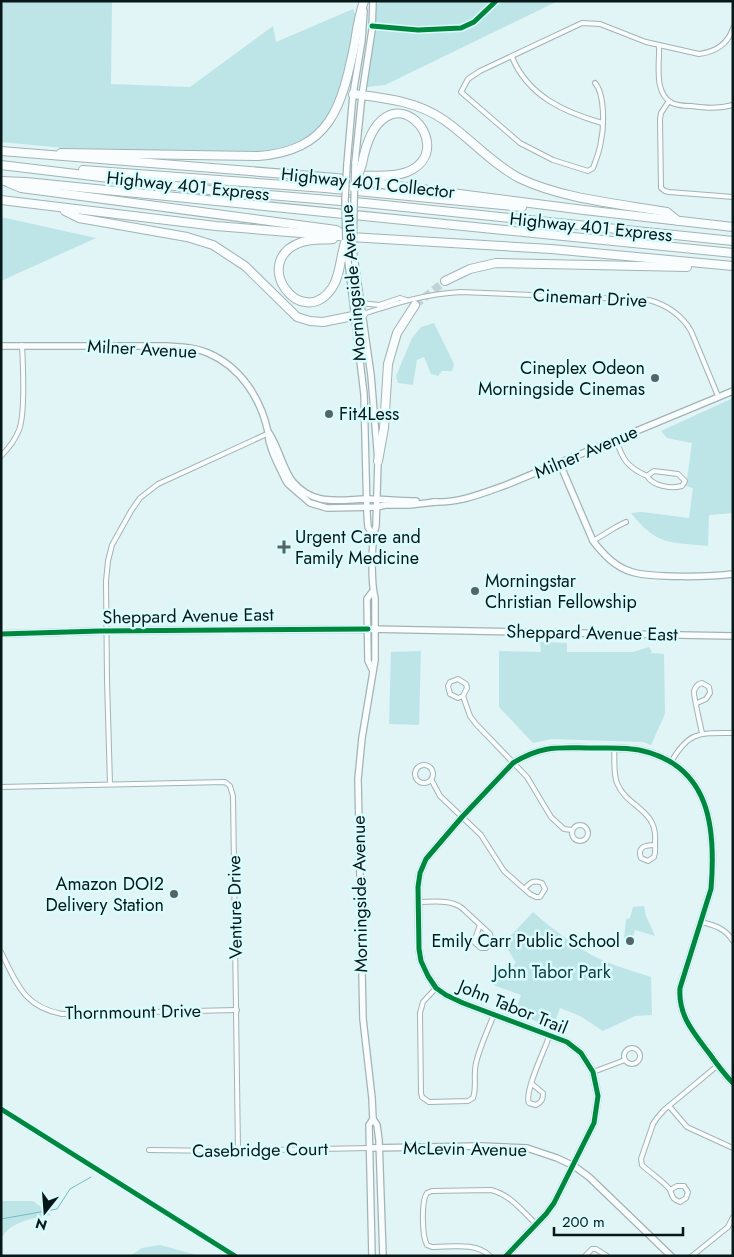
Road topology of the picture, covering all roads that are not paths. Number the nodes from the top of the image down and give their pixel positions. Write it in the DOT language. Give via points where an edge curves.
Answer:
graph roads {
  1 [pos="364,1"];
  2 [pos="373,1"];
  3 [pos="733,28"];
  4 [pos="659,45"];
  5 [pos="512,57"];
  6 [pos="595,83"];
  7 [pos="357,95"];
  8 [pos="669,102"];
  9 [pos="733,105"];
  10 [pos="602,123"];
  11 [pos="1,152"];
  12 [pos="34,154"];
  13 [pos="359,164"];
  14 [pos="1,165"];
  15 [pos="336,178"];
  16 [pos="3,182"];
  17 [pos="354,188"];
  18 [pos="733,197"];
  19 [pos="1,200"];
  20 [pos="58,207"];
  21 [pos="584,210"];
  22 [pos="678,221"];
  23 [pos="733,227"];
  24 [pos="733,241"];
  25 [pos="347,245"];
  26 [pos="733,253"];
  27 [pos="733,267"];
  28 [pos="445,281"];
  29 [pos="408,300"];
  30 [pos="361,303"];
  31 [pos="415,305"];
  32 [pos="363,314"];
  33 [pos="354,316"];
  34 [pos="22,345"];
  35 [pos="1,346"];
  36 [pos="733,391"];
  37 [pos="718,396"];
  38 [pos="269,434"];
  39 [pos="616,440"];
  40 [pos="1,456"];
  41 [pos="378,461"];
  42 [pos="560,464"];
  43 [pos="647,476"];
  44 [pos="367,499"];
  45 [pos="376,500"];
  46 [pos="436,502"];
  47 [pos="368,507"];
  48 [pos="377,507"];
  49 [pos="626,522"];
  50 [pos="373,535"];
  51 [pos="594,542"];
  52 [pos="733,574"];
  53 [pos="373,590"];
  54 [pos="368,629"];
  55 [pos="375,629"];
  56 [pos="107,631"];
  57 [pos="1,634"];
  58 [pos="733,636"];
  59 [pos="372,669"];
  60 [pos="463,696"];
  61 [pos="697,703"];
  62 [pos="702,733"];
  63 [pos="733,733"];
  64 [pos="614,748"];
  65 [pos="513,762"];
  66 [pos="671,762"];
  67 [pos="432,780"];
  68 [pos="110,784"];
  69 [pos="1,787"];
  70 [pos="462,817"];
  71 [pos="572,830"];
  72 [pos="655,844"];
  73 [pos="524,889"];
  74 [pos="418,902"];
  75 [pos="701,922"];
  76 [pos="480,925"];
  77 [pos="733,940"];
  78 [pos="1,952"];
  79 [pos="436,988"];
  80 [pos="237,1010"];
  81 [pos="494,1014"];
  82 [pos="549,1034"];
  83 [pos="625,1060"];
  84 [pos="718,1066"];
  85 [pos="593,1072"];
  86 [pos="733,1083"];
  87 [pos="532,1084"];
  88 [pos="669,1106"];
  89 [pos="372,1119"];
  90 [pos="370,1148"];
  91 [pos="379,1148"];
  92 [pos="733,1148"];
  93 [pos="149,1150"];
  94 [pos="238,1150"];
  95 [pos="574,1166"];
  96 [pos="670,1190"];
  97 [pos="733,1217"];
  98 [pos="536,1224"];
  99 [pos="372,1256"];
  100 [pos="383,1256"];
  101 [pos="490,1256"];
  102 [pos="506,1256"];
  103 [pos="585,1256"];
  104 [pos="607,1256"];
  105 [pos="671,1256"];
  106 [pos="692,1256"];
  1 -- 7 [label="main road, Morningside Avenue"];
  1 -- 12 [label="highway" via="344,87 333,116 319,134 302,147 276,155 258,156"];
  2 -- 7 [label="main road, Morningside Avenue" via="372,30"];
  3 -- 4 [label="street" via="723,44 707,53"];
  4 -- 5 [label="street" via="587,22"];
  4 -- 8 [label="street" via="659,82"];
  5 -- 10 [label="street" via="523,78 548,102"];
  5 -- 10 [label="street" via="475,74 461,92 525,146 553,160 591,170 601,143"];
  6 -- 10 [label="street" via="601,95"];
  7 -- 13 [label="main road, Morningside Avenue"];
  7 -- 22 [label="highway" via="404,102 444,119 506,170 532,184 668,212"];
  7 -- 25 [label="main road, Morningside Avenue, bridge" via="347,164"];
  8 -- 9 [label="street" via="714,109"];
  8 -- 18 [label="street" via="660,116 662,190"];
  11 -- 12 [label="highway, Highway 401 Collector"];
  12 -- 15 [label="highway, Highway 401 Collector"];
  13 -- 15 [label="highway" via="370,134 381,119 405,114 424,130 427,149 423,159 406,172"];
  13 -- 17 [label="highway, bridge"];
  14 -- 21 [label="highway" via="325,188 574,212"];
  14 -- 24 [label="highway, Highway 401 Express" via="209,190"];
  15 -- 21 [label="highway, Highway 401 Collector"];
  16 -- 25 [label="highway" via="21,188 336,230"];
  16 -- 26 [label="highway, Highway 401 Express"];
  17 -- 25 [label="main road, Morningside Avenue, bridge"];
  19 -- 20 [label="highway"];
  20 -- 25 [label="highway"];
  20 -- 33 [label="highway" via="79,218 187,237 213,245 245,266 297,318 323,322"];
  21 -- 22 [label="highway, Highway 401 Collector"];
  22 -- 23 [label="highway, Highway 401 Collector"];
  25 -- 25 [label="highway" via="333,287 319,300 299,301 289,295 281,284 278,273 281,259 291,247 304,241"];
  25 -- 27 [label="highway" via="551,249"];
  25 -- 30 [label="main road, Morningside Avenue"];
  25 -- 33 [label="main road, Morningside Avenue"];
  27 -- 28 [label="highway" via="496,263 470,269"];
  29 -- 30 [label="street, Cinemart Drive" via="400,298 379,305"];
  29 -- 32 [label="street, Cinemart Drive"];
  29 -- 37 [label="street, Cinemart Drive" via="462,292 649,300 669,308 687,323"];
  30 -- 32 [label="main road, Morningside Avenue"];
  31 -- 41 [label="highway" via="397,333 388,364 384,428"];
  32 -- 33 [label="highway"];
  32 -- 41 [label="main road, Morningside Avenue"];
  33 -- 44 [label="main road, Morningside Avenue" via="364,394"];
  34 -- 35 [label="main road, Milner Avenue"];
  34 -- 38 [label="main road, Milner Avenue" via="167,346 208,352 238,373 256,398"];
  34 -- 40 [label="street" via="19,430"];
  36 -- 37 [label="main road, Milner Avenue"];
  37 -- 39 [label="main road, Milner Avenue"];
  38 -- 44 [label="main road, Milner Avenue" via="292,480 301,489 324,500"];
  38 -- 47 [label="main road, Milner Avenue" via="284,479 310,503 327,508"];
  38 -- 56 [label="street" via="158,484 140,498 112,545 108,561"];
  39 -- 42 [label="main road, Milner Avenue"];
  39 -- 43 [label="street" via="626,463"];
  41 -- 45 [label="main road, Morningside Avenue"];
  42 -- 46 [label="main road, Milner Avenue" via="470,498"];
  42 -- 51 [label="main road"];
  43 -- 43 [label="street" via="654,471 678,474 685,481 676,487 654,484"];
  44 -- 45 [label="main road, Milner Avenue"];
  44 -- 47 [label="main road, Morningside Avenue"];
  45 -- 46 [label="main road, Milner Avenue"];
  45 -- 48 [label="main road, Morningside Avenue"];
  46 -- 48 [label="main road, Milner Avenue"];
  47 -- 48 [label="main road, Milner Avenue"];
  47 -- 50 [label="main road, Morningside Avenue" via="368,527"];
  48 -- 50 [label="main road, Morningside Avenue"];
  49 -- 51 [label="street"];
  50 -- 53 [label="main road, Morningside Avenue"];
  51 -- 52 [label="main road" via="611,562 631,572"];
  53 -- 54 [label="main road, Morningside Avenue" via="367,599"];
  53 -- 55 [label="main road, Morningside Avenue"];
  54 -- 55 [label="main road, Sheppard Avenue East"];
  54 -- 56 [label="main road, Sheppard Avenue East"];
  54 -- 59 [label="main road, Morningside Avenue" via="368,661"];
  55 -- 58 [label="main road, Sheppard Avenue East"];
  55 -- 59 [label="main road, Morningside Avenue"];
  56 -- 57 [label="main road, Sheppard Avenue East"];
  56 -- 68 [label="street"];
  59 -- 89 [label="main road, Morningside Avenue" via="358,784 362,1012"];
  60 -- 60 [label="street" via="467,688 462,680 454,679 448,686 450,694 458,698"];
  60 -- 65 [label="street" via="470,716"];
  61 -- 61 [label="street" via="710,693 706,684 699,684 694,691 693,698"];
  61 -- 62 [label="street"];
  62 -- 63 [label="street"];
  62 -- 66 [label="street" via="685,742"];
  64 -- 65 [label="main road, John Tabor Trail" via="548,747"];
  64 -- 66 [label="main road, John Tabor Trail" via="639,750"];
  64 -- 72 [label="street" via="618,785 653,823"];
  65 -- 70 [label="main road, John Tabor Trail"];
  65 -- 71 [label="street" via="527,777 551,817 564,828"];
  66 -- 75 [label="main road, John Tabor Trail" via="693,781 710,819 711,890"];
  67 -- 67 [label="street" via="418,780 417,768 423,765 430,767"];
  67 -- 70 [label="street" via="440,796"];
  68 -- 69 [label="street"];
  68 -- 80 [label="street, Venture Drive" via="225,782 230,786 233,796"];
  70 -- 73 [label="street" via="481,835 504,871"];
  70 -- 74 [label="main road, John Tabor Trail" via="426,860 420,873"];
  71 -- 71 [label="street" via="573,837 578,840 587,835 587,829 582,825"];
  72 -- 72 [label="street" via="641,848 639,854 644,861 652,860 656,853"];
  73 -- 73 [label="street" via="538,897 545,889 542,883 535,881"];
  74 -- 76 [label="street" via="452,902"];
  74 -- 79 [label="main road, John Tabor Trail" via="421,961"];
  75 -- 77 [label="street" via="722,929"];
  75 -- 84 [label="main road, John Tabor Trail" via="682,980 680,1002 688,1025"];
  76 -- 76 [label="street" via="475,943 486,948 492,938"];
  78 -- 80 [label="street, Thornmount Drive" via="19,988 30,1001 48,1011 62,1014"];
  79 -- 81 [label="main road, John Tabor Trail" via="454,999"];
  79 -- 81 [label="street" via="423,1002 420,1012 421,1093 428,1102 468,1102 473,1098 476,1061"];
  80 -- 94 [label="street, Venture Drive"];
  81 -- 82 [label="main road, John Tabor Trail"];
  82 -- 85 [label="main road, John Tabor Trail" via="581,1053"];
  82 -- 87 [label="street"];
  83 -- 83 [label="street" via="635,1064 641,1055 637,1050 629,1049 625,1052"];
  83 -- 85 [label="street"];
  84 -- 86 [label="main road, John Tabor Trail"];
  84 -- 88 [label="street"];
  85 -- 95 [label="main road, John Tabor Trail" via="598,1096 596,1114"];
  87 -- 87 [label="street" via="528,1099 536,1105 541,1102 543,1093"];
  88 -- 92 [label="street" via="687,1128"];
  88 -- 96 [label="street" via="653,1124 641,1162"];
  89 -- 90 [label="main road, Morningside Avenue" via="369,1125"];
  89 -- 91 [label="main road, Morningside Avenue" via="377,1125"];
  90 -- 91 [label="main road, McLevin Avenue"];
  90 -- 94 [label="street, Casebridge Court"];
  90 -- 99 [label="main road, Morningside Avenue"];
  91 -- 95 [label="main road, McLevin Avenue" via="521,1147 540,1151"];
  91 -- 100 [label="main road, Morningside Avenue"];
  93 -- 94 [label="street, Casebridge Court"];
  95 -- 98 [label="main road, John Tabor Trail" via="554,1203"];
  95 -- 105 [label="main road, McLevin Avenue" via="598,1184"];
  96 -- 96 [label="street" via="671,1197 677,1201 686,1198 688,1192 684,1186"];
  97 -- 106 [label="street" via="728,1227"];
  98 -- 101 [label="street" via="510,1198 491,1190 427,1193 424,1200 427,1245 476,1247"];
  98 -- 102 [label="main road, John Tabor Trail"];
  103 -- 104 [label="street" via="596,1248"];
}
